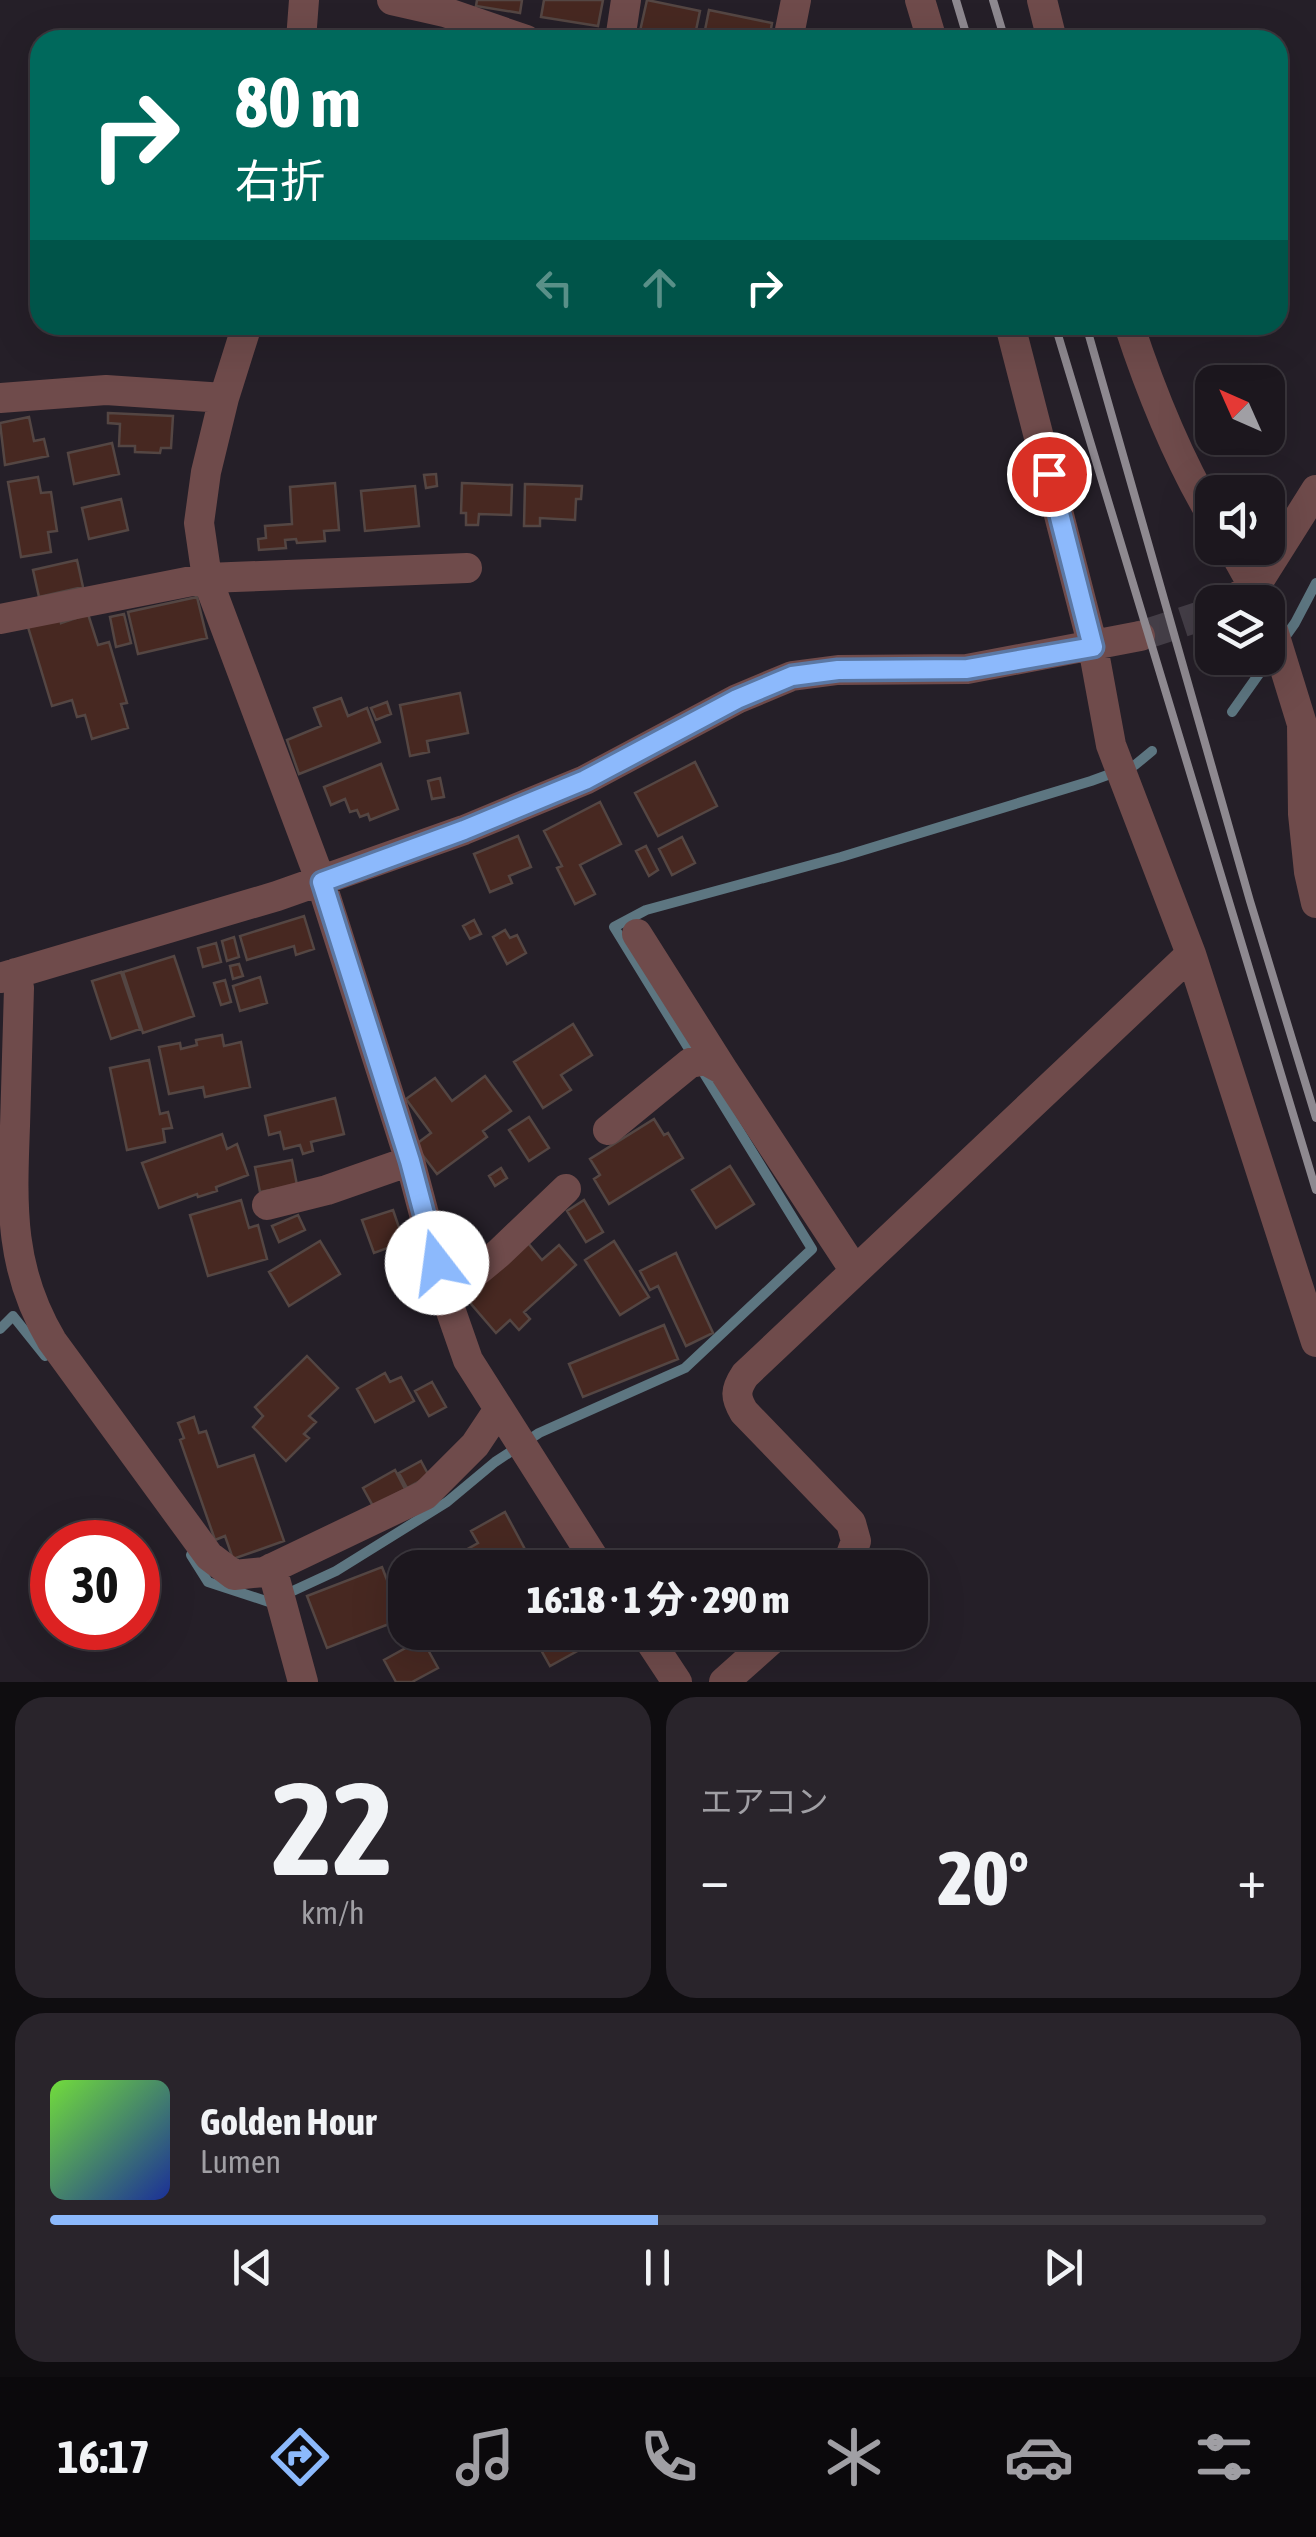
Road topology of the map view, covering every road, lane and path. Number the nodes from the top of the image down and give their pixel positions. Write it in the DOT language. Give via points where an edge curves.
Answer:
graph roads {
  1 [pos="304,0"];
  2 [pos="392,0"];
  3 [pos="626,0"];
  4 [pos="796,0"];
  5 [pos="920,0"];
  6 [pos="1042,0"];
  7 [pos="446,6"];
  8 [pos="302,30"];
  9 [pos="502,30"];
  10 [pos="622,30"];
  11 [pos="790,30"];
  12 [pos="929,30"];
  13 [pos="1050,30"];
  14 [pos="243,335"];
  15 [pos="1013,335"];
  16 [pos="1132,335"];
  17 [pos="0,398"];
  18 [pos="224,398"];
  19 [pos="1195,487"];
  20 [pos="1316,490"];
  21 [pos="468,568"];
  22 [pos="208,578"];
  23 [pos="1274,585"];
  24 [pos="0,619"];
  25 [pos="1140,636"];
  26 [pos="1093,647"];
  27 [pos="1285,670"];
  28 [pos="1309,722"];
  29 [pos="322,882"];
  30 [pos="1316,903"];
  31 [pos="637,934"];
  32 [pos="1191,954"];
  33 [pos="8,976"];
  34 [pos="723,1070"];
  35 [pos="608,1130"];
  36 [pos="410,1161"];
  37 [pos="566,1189"];
  38 [pos="268,1205"];
  39 [pos="855,1271"];
  40 [pos="446,1297"];
  41 [pos="1316,1342"];
  42 [pos="498,1409"];
  43 [pos="589,1550"];
  44 [pos="853,1550"];
  45 [pos="272,1568"];
  46 [pos="656,1650"];
  47 [pos="760,1650"];
  48 [pos="303,1682"];
  49 [pos="677,1682"];
  50 [pos="724,1682"];
  1 -- 8 [label="street"];
  2 -- 7 [label="street"];
  3 -- 10 [label="street"];
  4 -- 11 [label="street"];
  5 -- 12 [label="street"];
  6 -- 13 [label="street"];
  7 -- 9 [label="street"];
  14 -- 18 [label="street"];
  15 -- 26 [label="street"];
  16 -- 19 [label="street" via="1157,408"];
  17 -- 18 [label="street" via="106,390"];
  18 -- 22 [label="street" via="200,523"];
  20 -- 23 [label="street"];
  21 -- 22 [label="street"];
  22 -- 24 [label="street"];
  22 -- 29 [label="street"];
  25 -- 26 [label="street"];
  26 -- 29 [label="street" via="967,669 792,676 585,780"];
  26 -- 32 [label="street" via="1111,745"];
  27 -- 28 [label="street"];
  28 -- 30 [label="street" via="1303,814"];
  29 -- 33 [label="street"];
  29 -- 36 [label="street"];
  31 -- 34 [label="street"];
  32 -- 39 [label="street"];
  32 -- 41 [label="street"];
  33 -- 45 [label="street" via="19,988 12,1212 36,1314 209,1556 234,1574"];
  34 -- 35 [label="street" via="705,1060 690,1063"];
  34 -- 39 [label="street"];
  36 -- 38 [label="street"];
  36 -- 40 [label="street"];
  37 -- 40 [label="street"];
  39 -- 44 [label="street" via="745,1374 736,1398 851,1523"];
  40 -- 42 [label="street" via="468,1360"];
  42 -- 43 [label="street"];
  42 -- 45 [label="street" via="475,1445 425,1495"];
  45 -- 48 [label="street"];
  46 -- 49 [label="street"];
  47 -- 50 [label="street"];
}
